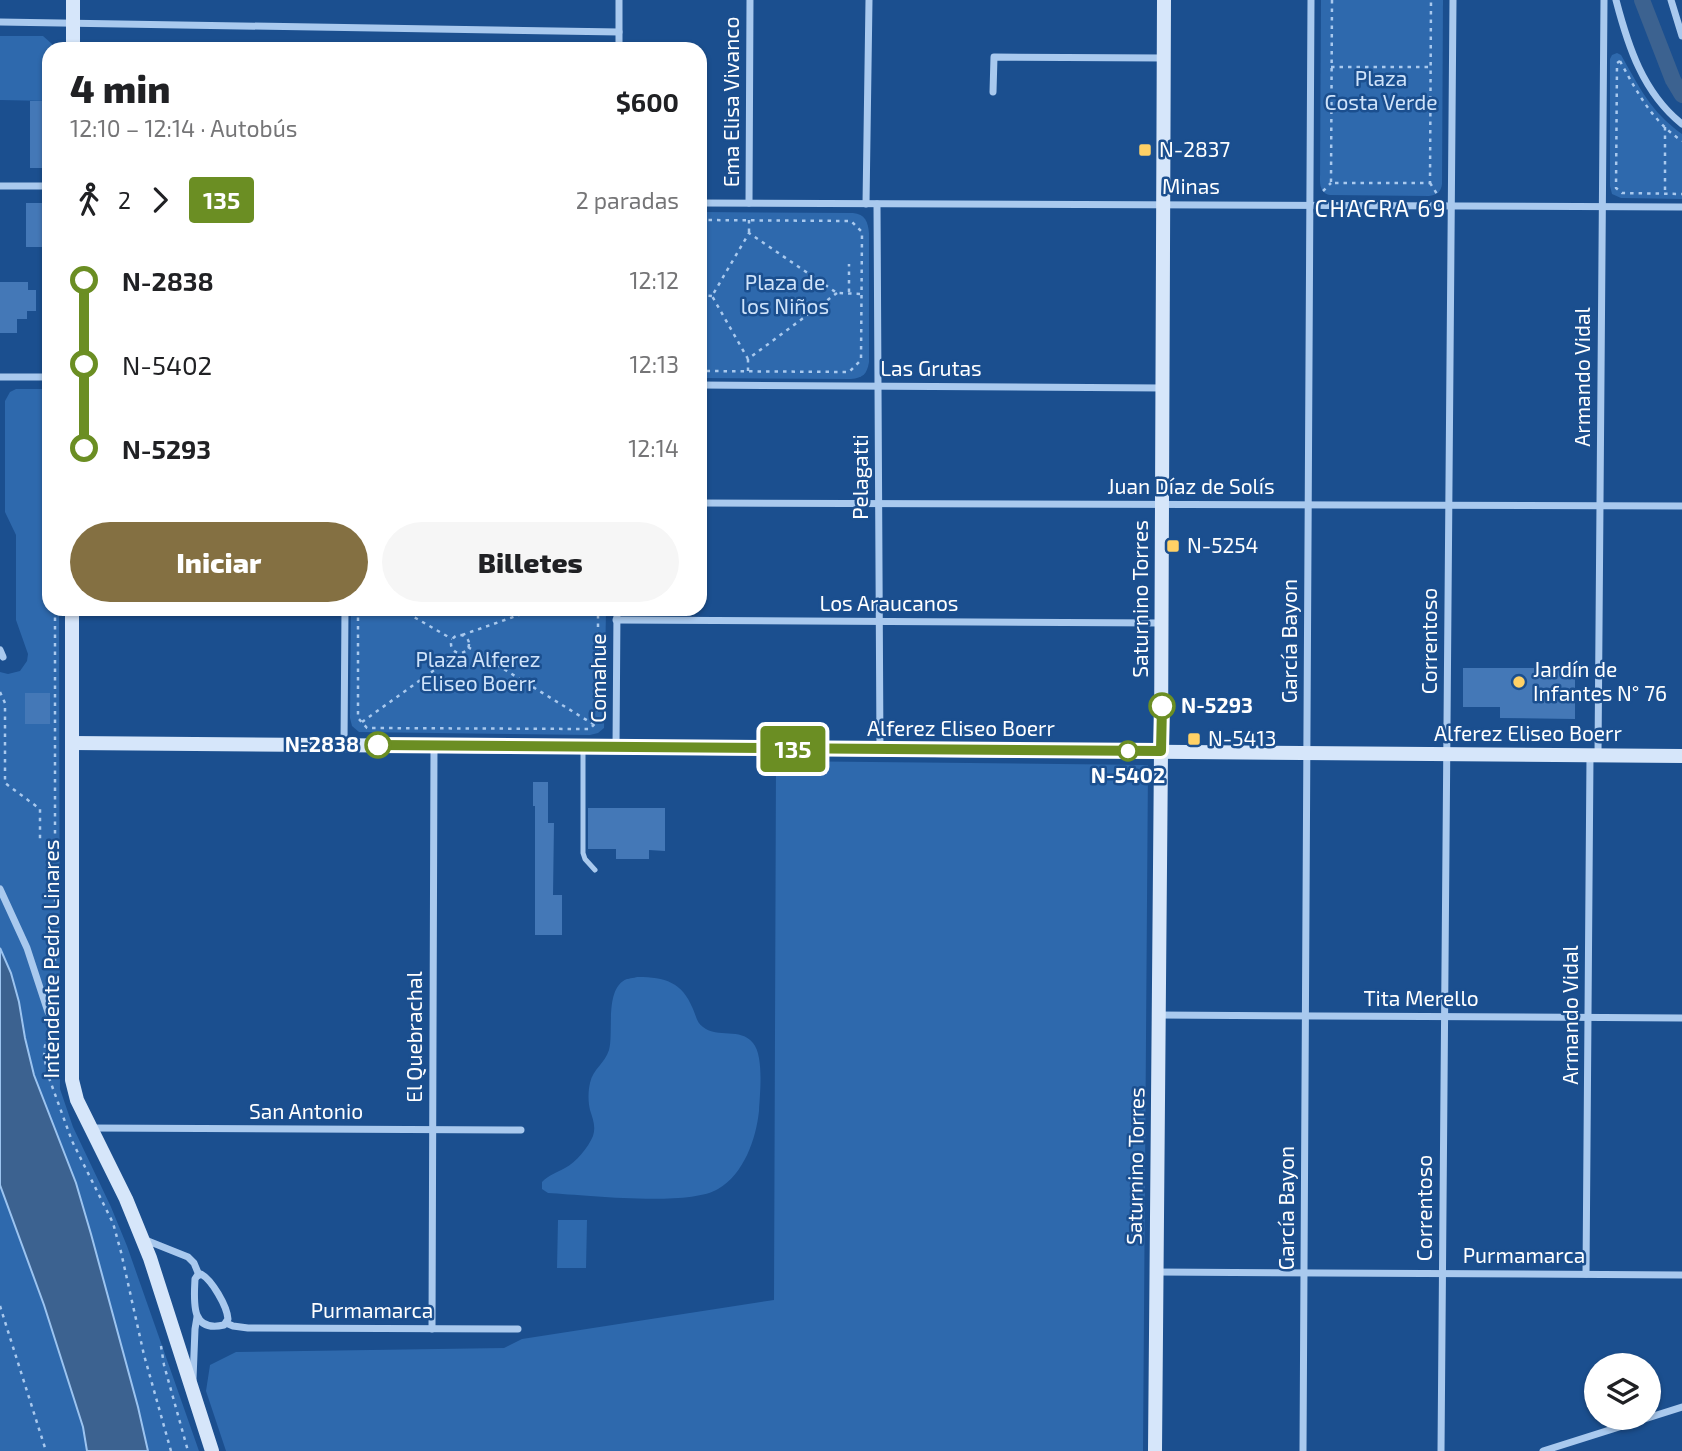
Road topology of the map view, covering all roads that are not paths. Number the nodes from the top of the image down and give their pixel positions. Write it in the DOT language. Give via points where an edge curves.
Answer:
graph roads {
  1 [pos="73,0"];
  2 [pos="619,0"];
  3 [pos="750,0"];
  4 [pos="869,0"];
  5 [pos="1164,0"];
  6 [pos="1311,0"];
  7 [pos="1453,0"];
  8 [pos="1604,0"];
  9 [pos="1616,0"];
  10 [pos="1671,0"];
  11 [pos="0,22"];
  12 [pos="73,23"];
  13 [pos="619,32"];
  14 [pos="1682,36"];
  15 [pos="73,42"];
  16 [pos="619,42"];
  17 [pos="1164,58"];
  18 [pos="993,92"];
  19 [pos="1682,124"];
  20 [pos="0,186"];
  21 [pos="42,186"];
  22 [pos="707,203"];
  23 [pos="749,203"];
  24 [pos="866,204"];
  25 [pos="877,204"];
  26 [pos="1163,205"];
  27 [pos="1310,205"];
  28 [pos="1451,206"];
  29 [pos="1602,207"];
  30 [pos="1682,207"];
  31 [pos="0,377"];
  32 [pos="42,377"];
  33 [pos="707,385"];
  34 [pos="878,386"];
  35 [pos="1162,388"];
  36 [pos="707,503"];
  37 [pos="878,504"];
  38 [pos="1162,505"];
  39 [pos="1309,505"];
  40 [pos="1448,505"];
  41 [pos="1600,506"];
  42 [pos="1682,506"];
  43 [pos="72,616"];
  44 [pos="345,616"];
  45 [pos="617,616"];
  46 [pos="617,620"];
  47 [pos="879,621"];
  48 [pos="1162,623"];
  49 [pos="72,743"];
  50 [pos="344,745"];
  51 [pos="434,746"];
  52 [pos="583,747"];
  53 [pos="616,748"];
  54 [pos="880,750"];
  55 [pos="1161,751"];
  56 [pos="1307,752"];
  57 [pos="1446,754"];
  58 [pos="1594,755"];
  59 [pos="1682,756"];
  60 [pos="596,870"];
  61 [pos="0,889"];
  62 [pos="1159,1015"];
  63 [pos="1306,1016"];
  64 [pos="53,1017"];
  65 [pos="1444,1017"];
  66 [pos="1588,1018"];
  67 [pos="1682,1018"];
  68 [pos="90,1128"];
  69 [pos="432,1130"];
  70 [pos="521,1130"];
  71 [pos="142,1238"];
  72 [pos="1156,1272"];
  73 [pos="1304,1273"];
  74 [pos="1442,1273"];
  75 [pos="1586,1274"];
  76 [pos="199,1275"];
  77 [pos="1682,1275"];
  78 [pos="197,1317"];
  79 [pos="226,1323"];
  80 [pos="432,1329"];
  81 [pos="518,1329"];
  82 [pos="192,1392"];
  83 [pos="1682,1407"];
  84 [pos="212,1451"];
  85 [pos="1155,1451"];
  86 [pos="1303,1451"];
  87 [pos="1441,1451"];
  88 [pos="1543,1451"];
  1 -- 12 [label="street"];
  2 -- 13 [label="street"];
  3 -- 23 [label="street, Ema Elisa Vivanco"];
  4 -- 24 [label="street"];
  5 -- 17 [label="street, Saturnino Torres"];
  6 -- 27 [label="street, García Bayon"];
  7 -- 28 [label="street, Correntoso"];
  8 -- 29 [label="street, Armando Vidal"];
  9 -- 19 [label="street" via="1643,76"];
  10 -- 14 [label="street"];
  11 -- 12 [label="street"];
  12 -- 13 [label="street"];
  12 -- 15 [label="street"];
  13 -- 16 [label="street"];
  17 -- 18 [label="street" via="995,57"];
  17 -- 26 [label="street, Saturnino Torres"];
  20 -- 21 [label="street"];
  22 -- 23 [label="street, Minas"];
  23 -- 24 [label="street, Minas"];
  24 -- 25 [label="street, Minas"];
  25 -- 26 [label="street, Minas"];
  25 -- 34 [label="street, Pelagatti"];
  26 -- 27 [label="street, Minas"];
  26 -- 35 [label="street, Saturnino Torres"];
  27 -- 28 [label="street, Minas"];
  27 -- 39 [label="street, García Bayon"];
  28 -- 29 [label="street, Minas"];
  28 -- 40 [label="street, Correntoso"];
  29 -- 30 [label="street, Minas"];
  29 -- 41 [label="street, Armando Vidal"];
  31 -- 32 [label="street"];
  33 -- 34 [label="street, Las Grutas"];
  34 -- 35 [label="street, Las Grutas"];
  34 -- 37 [label="street, Pelagatti"];
  35 -- 38 [label="street, Saturnino Torres"];
  36 -- 37 [label="street, Juan Díaz de Solís"];
  37 -- 38 [label="street, Juan Díaz de Solís"];
  37 -- 47 [label="street, Pelagatti"];
  38 -- 39 [label="street, Juan Díaz de Solís"];
  38 -- 48 [label="street, Saturnino Torres"];
  39 -- 40 [label="street, Juan Díaz de Solís"];
  39 -- 56 [label="street, García Bayon"];
  40 -- 41 [label="street, Juan Díaz de Solís"];
  40 -- 57 [label="street, Correntoso"];
  41 -- 42 [label="street, Juan Díaz de Solís"];
  41 -- 58 [label="street, Armando Vidal"];
  43 -- 49 [label="street, Intendente Pedro Linares"];
  44 -- 50 [label="street"];
  45 -- 46 [label="street, Comahue"];
  46 -- 47 [label="street, Los Araucanos"];
  46 -- 53 [label="street, Comahue"];
  47 -- 48 [label="street, Los Araucanos"];
  47 -- 54 [label="street, Pelagatti"];
  48 -- 55 [label="street, Saturnino Torres"];
  49 -- 50 [label="street, Alferez Eliseo Boerr"];
  49 -- 68 [label="street, Intendente Pedro Linares" via="72,1069 77,1100"];
  50 -- 51 [label="street, Alferez Eliseo Boerr"];
  51 -- 52 [label="street, Alferez Eliseo Boerr"];
  51 -- 69 [label="street, El Quebrachal"];
  52 -- 53 [label="street, Alferez Eliseo Boerr"];
  52 -- 60 [label="lane" via="583,853"];
  53 -- 54 [label="street, Alferez Eliseo Boerr"];
  54 -- 55 [label="street, Alferez Eliseo Boerr"];
  55 -- 56 [label="street, Alferez Eliseo Boerr"];
  55 -- 62 [label="street, Saturnino Torres"];
  56 -- 57 [label="street, Alferez Eliseo Boerr"];
  56 -- 63 [label="street, García Bayon"];
  57 -- 58 [label="street, Alferez Eliseo Boerr"];
  57 -- 65 [label="street, Correntoso"];
  58 -- 59 [label="street, Alferez Eliseo Boerr"];
  58 -- 66 [label="street, Armando Vidal"];
  61 -- 64 [label="street"];
  62 -- 63 [label="street, Tita Merello"];
  62 -- 72 [label="street, Saturnino Torres"];
  63 -- 65 [label="street, Tita Merello"];
  63 -- 73 [label="street, García Bayon"];
  65 -- 66 [label="street, Tita Merello"];
  65 -- 74 [label="street, Correntoso"];
  66 -- 67 [label="street, Tita Merello"];
  66 -- 75 [label="street, Armando Vidal"];
  68 -- 69 [label="street, San Antonio"];
  68 -- 71 [label="street, Intendente Pedro Linares"];
  69 -- 70 [label="street, San Antonio"];
  69 -- 80 [label="street, El Quebrachal"];
  71 -- 76 [label="street" via="188,1257"];
  71 -- 82 [label="street, Intendente Pedro Linares"];
  72 -- 73 [label="street, Purmamarca"];
  72 -- 85 [label="street, Saturnino Torres"];
  73 -- 74 [label="street, Purmamarca"];
  73 -- 86 [label="street, García Bayon"];
  74 -- 75 [label="street, Purmamarca"];
  74 -- 87 [label="street, Correntoso"];
  75 -- 77 [label="street, Purmamarca"];
  76 -- 78 [label="street" via="195,1281"];
  76 -- 79 [label="street" via="205,1276 223,1302"];
  78 -- 79 [label="street, Purmamarca" via="213,1326"];
  78 -- 82 [label="street"];
  79 -- 80 [label="street, Purmamarca" via="248,1328"];
  80 -- 81 [label="street, Purmamarca"];
  82 -- 84 [label="street, Intendente Pedro Linares"];
  83 -- 88 [label="street"];
}
